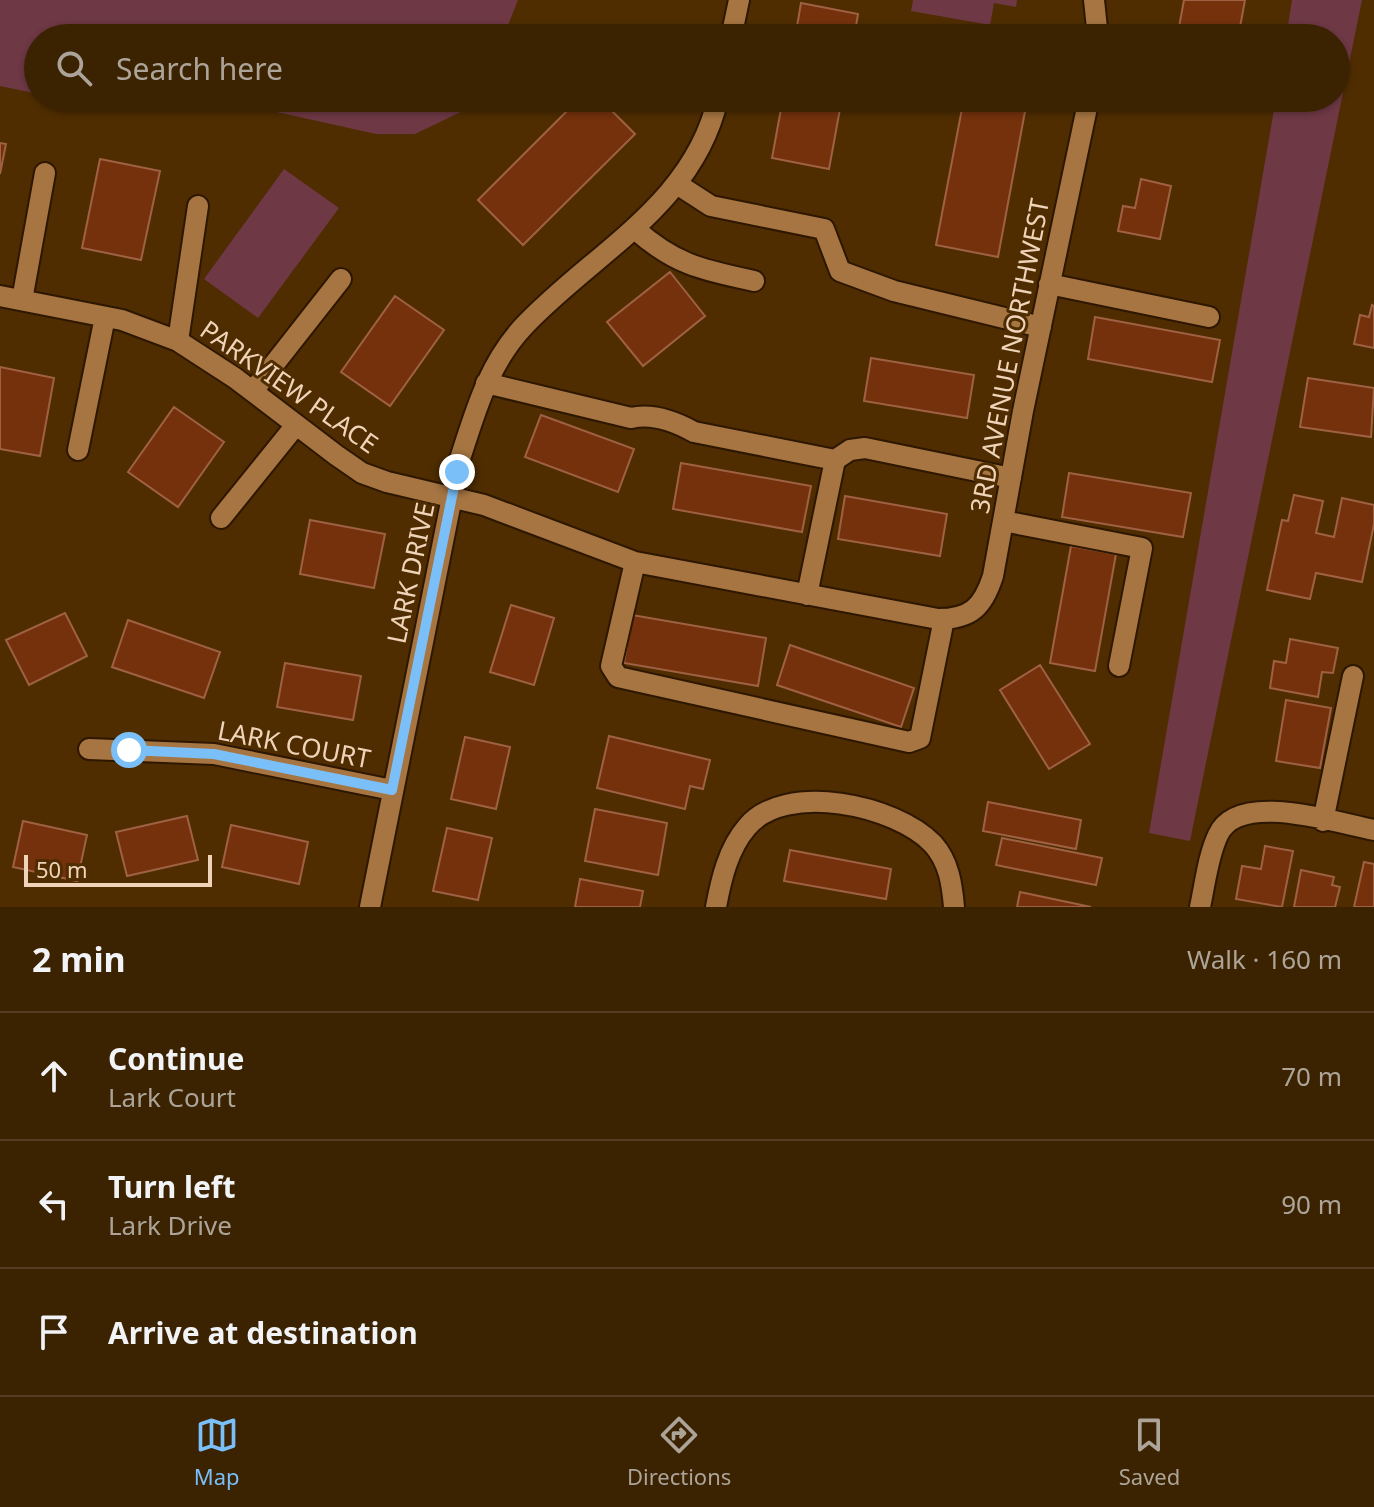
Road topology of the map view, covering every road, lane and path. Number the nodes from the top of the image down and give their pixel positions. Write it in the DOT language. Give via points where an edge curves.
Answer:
graph roads {
  1 [pos="739,0"];
  2 [pos="1094,0"];
  3 [pos="734,24"];
  4 [pos="1097,24"];
  5 [pos="713,112"];
  6 [pos="1086,112"];
  7 [pos="45,173"];
  8 [pos="677,184"];
  9 [pos="198,206"];
  10 [pos="635,229"];
  11 [pos="341,279"];
  12 [pos="754,281"];
  13 [pos="1049,284"];
  14 [pos="0,296"];
  15 [pos="22,300"];
  16 [pos="105,317"];
  17 [pos="1209,317"];
  18 [pos="1041,327"];
  19 [pos="178,341"];
  20 [pos="486,383"];
  21 [pos="253,391"];
  22 [pos="296,425"];
  23 [pos="78,450"];
  24 [pos="835,460"];
  25 [pos="1011,478"];
  26 [pos="453,498"];
  27 [pos="221,518"];
  28 [pos="1003,521"];
  29 [pos="635,562"];
  30 [pos="807,595"];
  31 [pos="967,615"];
  32 [pos="944,619"];
  33 [pos="1119,666"];
  34 [pos="1353,676"];
  35 [pos="89,749"];
  36 [pos="392,790"];
  37 [pos="1323,821"];
  38 [pos="1374,830"];
  39 [pos="370,907"];
  40 [pos="716,907"];
  41 [pos="954,907"];
  42 [pos="1200,907"];
  1 -- 3 [label="street"];
  2 -- 4 [label="street"];
  5 -- 8 [label="street, LARK DRIVE" via="701,146"];
  6 -- 13 [label="street, 3RD AVENUE NORTHWEST"];
  7 -- 15 [label="street"];
  8 -- 10 [label="street, LARK DRIVE"];
  8 -- 18 [label="street" via="711,206 824,229 840,271 894,291"];
  9 -- 19 [label="street"];
  10 -- 12 [label="street" via="663,253 693,268"];
  10 -- 20 [label="street, LARK DRIVE" via="524,326"];
  11 -- 21 [label="street"];
  13 -- 17 [label="street"];
  13 -- 18 [label="street, 3RD AVENUE NORTHWEST"];
  14 -- 15 [label="street, PARKVIEW PLACE"];
  15 -- 16 [label="street, PARKVIEW PLACE"];
  16 -- 19 [label="street, PARKVIEW PLACE" via="150,327"];
  16 -- 23 [label="street"];
  18 -- 25 [label="street, 3RD AVENUE NORTHWEST"];
  19 -- 21 [label="street, PARKVIEW PLACE"];
  20 -- 24 [label="street"];
  20 -- 26 [label="street, LARK DRIVE" via="459,462"];
  21 -- 22 [label="street, PARKVIEW PLACE"];
  22 -- 26 [label="street, PARKVIEW PLACE" via="362,473"];
  22 -- 27 [label="street"];
  24 -- 25 [label="street" via="865,448"];
  24 -- 30 [label="street"];
  25 -- 28 [label="street, 3RD AVENUE NORTHWEST"];
  26 -- 29 [label="street, PARKVIEW PLACE"];
  26 -- 36 [label="street, LARK DRIVE"];
  28 -- 31 [label="street, 3RD AVENUE NORTHWEST" via="986,600"];
  28 -- 33 [label="street" via="1142,548"];
  29 -- 30 [label="street, PARKVIEW PLACE"];
  29 -- 32 [label="street" via="611,666 618,677 909,742 920,738"];
  30 -- 32 [label="street, PARKVIEW PLACE"];
  31 -- 32 [label="street, PARKVIEW PLACE"];
  34 -- 37 [label="street"];
  35 -- 36 [label="street, LARK COURT" via="214,754"];
  36 -- 39 [label="street, LARK DRIVE"];
  37 -- 38 [label="street"];
  37 -- 42 [label="street" via="1255,810 1232,817 1217,835"];
  40 -- 41 [label="street" via="732,851 748,826 770,809 795,803 851,806 910,825 934,845 951,874"];
}
